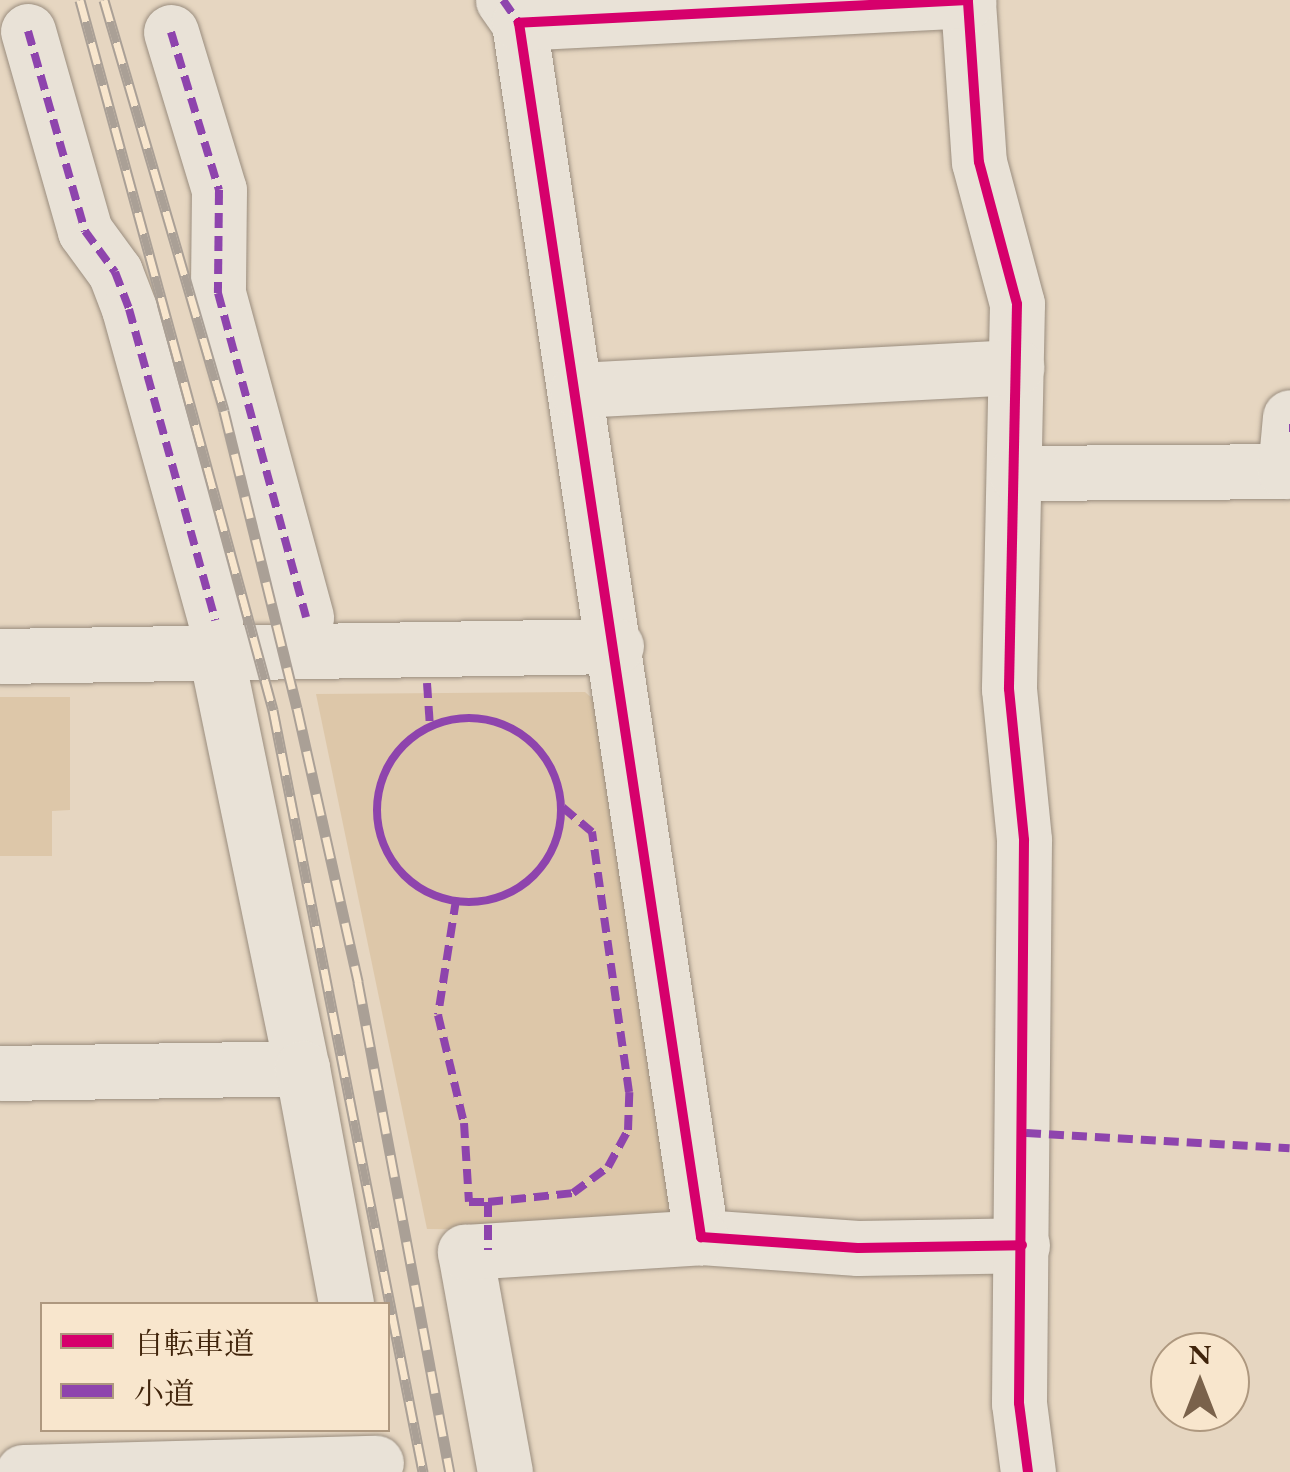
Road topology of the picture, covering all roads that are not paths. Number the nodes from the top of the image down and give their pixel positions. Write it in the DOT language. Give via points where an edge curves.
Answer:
graph roads {
  1 [pos="968,1"];
  2 [pos="511,11"];
  3 [pos="28,32"];
  4 [pos="170,32"];
  5 [pos="1016,367"];
  6 [pos="576,390"];
  7 [pos="1290,418"];
  8 [pos="1016,473"];
  9 [pos="306,618"];
  10 [pos="215,637"];
  11 [pos="616,646"];
  12 [pos="0,656"];
  13 [pos="302,1068"];
  14 [pos="0,1073"];
  15 [pos="701,1236"];
  16 [pos="1022,1245"];
  17 [pos="346,1302"];
  18 [pos="375,1455"];
  19 [pos="23,1472"];
  20 [pos="506,1472"];
  21 [pos="1028,1472"];
  1 -- 2 [label="street"];
  1 -- 5 [label="street" via="979,162 1017,304"];
  2 -- 6 [label="street"];
  3 -- 10 [label="street" via="85,231 114,272 129,309"];
  4 -- 9 [label="street" via="218,190 218,293"];
  5 -- 6 [label="street"];
  5 -- 8 [label="street"];
  6 -- 11 [label="street"];
  7 -- 8 [label="street" via="1285,471"];
  8 -- 16 [label="street" via="1009,689 1024,840"];
  10 -- 11 [label="street"];
  10 -- 12 [label="street"];
  10 -- 13 [label="street"];
  11 -- 15 [label="street"];
  13 -- 14 [label="street"];
  13 -- 17 [label="street"];
  15 -- 16 [label="street" via="858,1248"];
  15 -- 20 [label="street" via="465,1252"];
  16 -- 21 [label="street" via="1019,1403"];
  18 -- 19 [label="street"];
}
